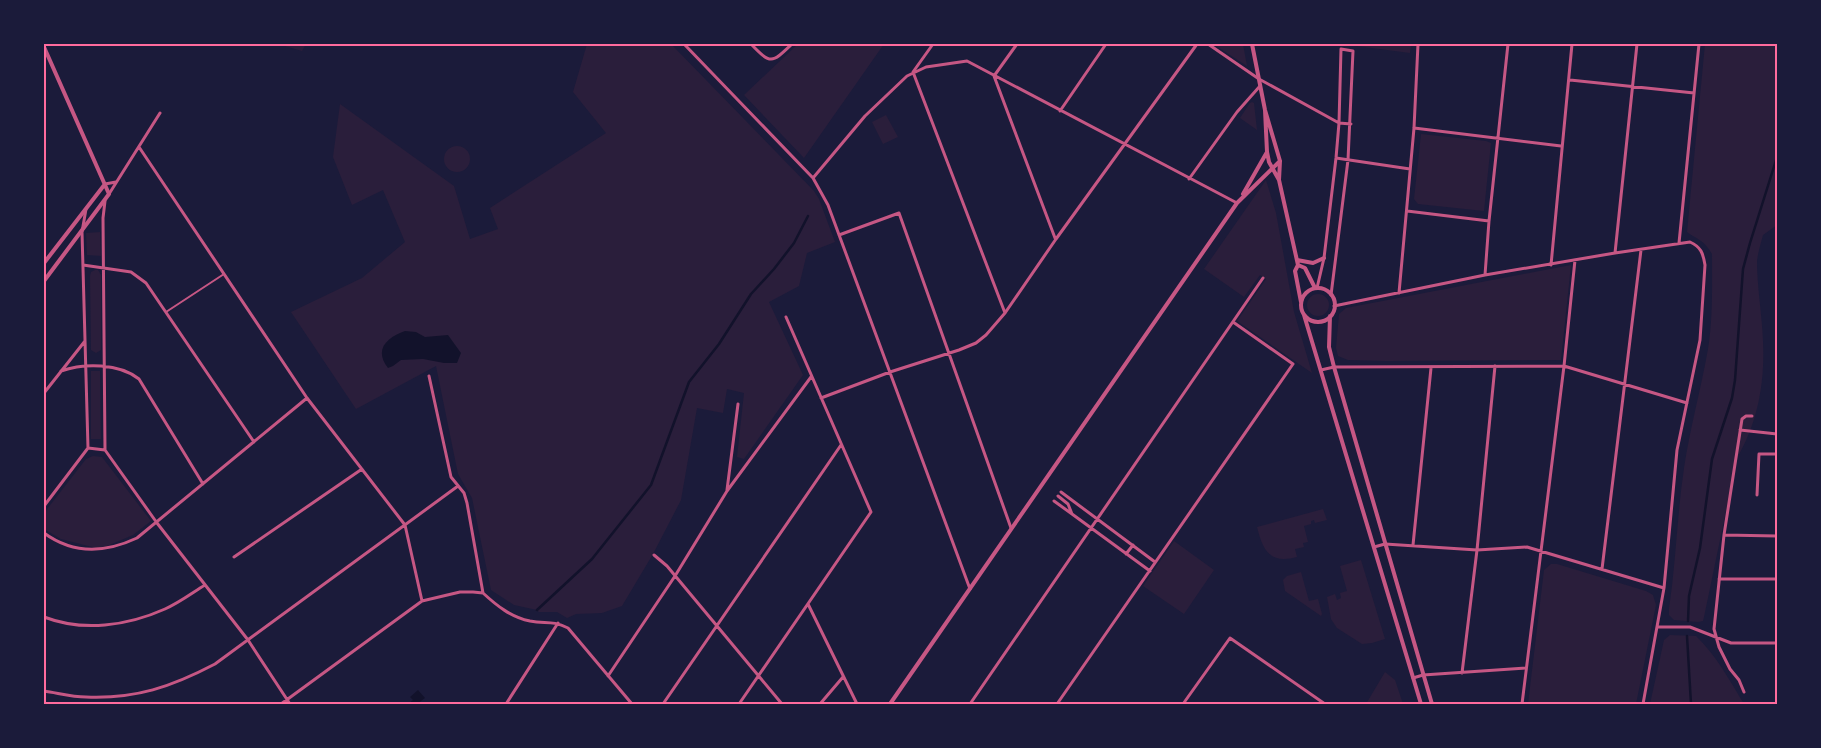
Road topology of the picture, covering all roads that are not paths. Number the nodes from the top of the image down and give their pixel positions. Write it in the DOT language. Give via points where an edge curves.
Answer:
graph roads {
  1 [pos="684,44"];
  2 [pos="751,44"];
  3 [pos="792,44"];
  4 [pos="933,44"];
  5 [pos="1017,44"];
  6 [pos="1106,44"];
  7 [pos="1196,44"];
  8 [pos="1208,44"];
  9 [pos="1252,44"];
  10 [pos="1418,44"];
  11 [pos="1508,44"];
  12 [pos="1572,44"];
  13 [pos="1637,44"];
  14 [pos="1699,44"];
  15 [pos="44,47"];
  16 [pos="913,72"];
  17 [pos="994,76"];
  18 [pos="1259,79"];
  19 [pos="1570,80"];
  20 [pos="1260,86"];
  21 [pos="1632,86"];
  22 [pos="1694,93"];
  23 [pos="1265,110"];
  24 [pos="1060,111"];
  25 [pos="160,114"];
  26 [pos="1339,123"];
  27 [pos="1351,124"];
  28 [pos="1414,128"];
  29 [pos="1499,138"];
  30 [pos="1124,145"];
  31 [pos="1561,146"];
  32 [pos="139,147"];
  33 [pos="1267,152"];
  34 [pos="1278,152"];
  35 [pos="1336,158"];
  36 [pos="1348,160"];
  37 [pos="1280,161"];
  38 [pos="1272,168"];
  39 [pos="1410,169"];
  40 [pos="813,178"];
  41 [pos="1189,179"];
  42 [pos="1279,180"];
  43 [pos="117,182"];
  44 [pos="105,184"];
  45 [pos="109,194"];
  46 [pos="1241,197"];
  47 [pos="105,201"];
  48 [pos="1237,203"];
  49 [pos="86,208"];
  50 [pos="1407,210"];
  51 [pos="1489,221"];
  52 [pos="82,232"];
  53 [pos="839,235"];
  54 [pos="1056,239"];
  55 [pos="1679,243"];
  56 [pos="1640,250"];
  57 [pos="1615,253"];
  58 [pos="1324,258"];
  59 [pos="1297,260"];
  60 [pos="1575,260"];
  61 [pos="44,263"];
  62 [pos="1550,264"];
  63 [pos="83,265"];
  64 [pos="1298,265"];
  65 [pos="104,267"];
  66 [pos="224,274"];
  67 [pos="1486,275"];
  68 [pos="1263,278"];
  69 [pos="44,282"];
  70 [pos="1316,288"];
  71 [pos="1399,293"];
  72 [pos="1331,295"];
  73 [pos="1301,302"];
  74 [pos="1334,306"];
  75 [pos="166,312"];
  76 [pos="1005,312"];
  77 [pos="1304,315"];
  78 [pos="1330,316"];
  79 [pos="786,317"];
  80 [pos="1233,322"];
  81 [pos="85,341"];
  82 [pos="949,353"];
  83 [pos="85,366"];
  84 [pos="104,366"];
  85 [pos="1495,366"];
  86 [pos="1564,366"];
  87 [pos="1334,367"];
  88 [pos="1431,368"];
  89 [pos="1320,370"];
  90 [pos="61,371"];
  91 [pos="890,372"];
  92 [pos="429,376"];
  93 [pos="811,376"];
  94 [pos="1624,384"];
  95 [pos="44,393"];
  96 [pos="307,398"];
  97 [pos="821,398"];
  98 [pos="1687,403"];
  99 [pos="738,404"];
  100 [pos="1752,416"];
  101 [pos="1740,430"];
  102 [pos="1777,434"];
  103 [pos="254,442"];
  104 [pos="841,444"];
  105 [pos="88,448"];
  106 [pos="105,450"];
  107 [pos="1777,454"];
  108 [pos="362,469"];
  109 [pos="1777,474"];
  110 [pos="203,484"];
  111 [pos="458,486"];
  112 [pos="727,491"];
  113 [pos="1061,492"];
  114 [pos="1757,495"];
  115 [pos="1058,496"];
  116 [pos="1054,501"];
  117 [pos="44,506"];
  118 [pos="1072,514"];
  119 [pos="1097,519"];
  120 [pos="157,523"];
  121 [pos="405,525"];
  122 [pos="1011,528"];
  123 [pos="1091,528"];
  124 [pos="44,533"];
  125 [pos="1724,536"];
  126 [pos="1777,536"];
  127 [pos="1385,544"];
  128 [pos="1133,545"];
  129 [pos="1413,546"];
  130 [pos="1374,547"];
  131 [pos="1477,550"];
  132 [pos="1542,550"];
  133 [pos="1126,554"];
  134 [pos="654,555"];
  135 [pos="234,557"];
  136 [pos="1156,562"];
  137 [pos="1602,569"];
  138 [pos="1150,570"];
  139 [pos="675,576"];
  140 [pos="1719,579"];
  141 [pos="1777,579"];
  142 [pos="206,585"];
  143 [pos="1664,588"];
  144 [pos="970,589"];
  145 [pos="483,593"];
  146 [pos="422,601"];
  147 [pos="808,604"];
  148 [pos="44,617"];
  149 [pos="558,623"];
  150 [pos="717,626"];
  151 [pos="1658,627"];
  152 [pos="1716,639"];
  153 [pos="248,640"];
  154 [pos="1777,643"];
  155 [pos="1526,668"];
  156 [pos="1462,672"];
  157 [pos="1423,675"];
  158 [pos="608,676"];
  159 [pos="759,676"];
  160 [pos="843,677"];
  161 [pos="1413,678"];
  162 [pos="44,691"];
  163 [pos="1744,692"];
  164 [pos="288,700"];
  165 [pos="281,704"];
  166 [pos="290,704"];
  167 [pos="506,704"];
  168 [pos="632,704"];
  169 [pos="664,704"];
  170 [pos="739,704"];
  171 [pos="782,704"];
  172 [pos="820,704"];
  173 [pos="857,704"];
  174 [pos="890,704"];
  175 [pos="970,704"];
  176 [pos="1057,704"];
  177 [pos="1183,704"];
  178 [pos="1326,704"];
  179 [pos="1421,704"];
  180 [pos="1432,704"];
  181 [pos="1522,704"];
  182 [pos="1643,704"];
  1 -- 40 [label="street"];
  2 -- 3 [label="street" via="772,60"];
  4 -- 16 [label="street"];
  5 -- 17 [label="street"];
  6 -- 24 [label="street"];
  7 -- 30 [label="street"];
  8 -- 18 [label="street"];
  9 -- 18 [label="street"];
  10 -- 28 [label="street"];
  11 -- 29 [label="street"];
  12 -- 19 [label="street"];
  13 -- 21 [label="street"];
  14 -- 22 [label="street"];
  15 -- 44 [label="street"];
  16 -- 17 [label="street" via="967,61"];
  16 -- 40 [label="street" via="865,116"];
  16 -- 76 [label="street"];
  17 -- 24 [label="street"];
  17 -- 54 [label="street"];
  18 -- 20 [label="street"];
  18 -- 26 [label="street"];
  19 -- 21 [label="street"];
  19 -- 31 [label="street"];
  20 -- 23 [label="street"];
  20 -- 41 [label="street" via="1237,112"];
  21 -- 22 [label="street"];
  21 -- 57 [label="street"];
  22 -- 55 [label="street"];
  23 -- 33 [label="street"];
  23 -- 34 [label="street"];
  24 -- 30 [label="street"];
  25 -- 32 [label="street"];
  26 -- 27 [label="street"];
  26 -- 27 [label="street" via="1340,49 1353,51"];
  26 -- 35 [label="street"];
  27 -- 36 [label="street"];
  28 -- 29 [label="street"];
  28 -- 39 [label="street"];
  29 -- 31 [label="street"];
  29 -- 51 [label="street"];
  30 -- 41 [label="street"];
  30 -- 54 [label="street"];
  31 -- 62 [label="street"];
  32 -- 43 [label="street"];
  32 -- 66 [label="street"];
  33 -- 34 [label="street"];
  33 -- 38 [label="street"];
  33 -- 46 [label="street"];
  34 -- 37 [label="street"];
  35 -- 36 [label="street"];
  35 -- 58 [label="street"];
  36 -- 39 [label="street"];
  36 -- 72 [label="street"];
  37 -- 38 [label="street"];
  37 -- 42 [label="street"];
  38 -- 42 [label="street"];
  38 -- 46 [label="street"];
  39 -- 50 [label="street"];
  40 -- 53 [label="street"];
  41 -- 48 [label="street"];
  42 -- 59 [label="street"];
  43 -- 44 [label="street"];
  43 -- 45 [label="street"];
  44 -- 45 [label="street"];
  44 -- 49 [label="street"];
  45 -- 47 [label="street"];
  46 -- 48 [label="street"];
  47 -- 52 [label="street"];
  47 -- 65 [label="street"];
  48 -- 122 [label="street"];
  49 -- 52 [label="street"];
  49 -- 61 [label="street"];
  50 -- 51 [label="street"];
  50 -- 71 [label="street"];
  51 -- 67 [label="street"];
  52 -- 63 [label="street"];
  52 -- 69 [label="street"];
  53 -- 82 [label="street" via="899,213"];
  53 -- 91 [label="street"];
  54 -- 76 [label="street"];
  55 -- 56 [label="street"];
  55 -- 98 [label="street" via="1690,242 1698,246 1705,265 1700,340"];
  56 -- 57 [label="street"];
  56 -- 94 [label="street"];
  57 -- 60 [label="street"];
  58 -- 59 [label="street" via="1313,263"];
  58 -- 70 [label="street"];
  59 -- 64 [label="street"];
  60 -- 62 [label="street"];
  60 -- 86 [label="street"];
  62 -- 67 [label="street"];
  63 -- 65 [label="street"];
  63 -- 81 [label="street"];
  64 -- 70 [label="street" via="1305,268"];
  64 -- 73 [label="street"];
  65 -- 75 [label="street" via="138,276"];
  65 -- 84 [label="street"];
  66 -- 75 [label="lane"];
  66 -- 96 [label="street"];
  67 -- 71 [label="street"];
  68 -- 80 [label="street"];
  70 -- 72 [label="street"];
  70 -- 73 [label="street" via="1308,291"];
  71 -- 74 [label="street"];
  72 -- 74 [label="street"];
  73 -- 77 [label="street"];
  74 -- 78 [label="street"];
  75 -- 103 [label="street"];
  76 -- 82 [label="street" via="976,343"];
  77 -- 78 [label="street" via="1318,322"];
  77 -- 89 [label="street"];
  78 -- 87 [label="street" via="1329,347"];
  79 -- 93 [label="street"];
  80 -- 119 [label="street"];
  80 -- 136 [label="street" via="1293,364"];
  81 -- 83 [label="street"];
  81 -- 90 [label="street"];
  82 -- 91 [label="street"];
  82 -- 122 [label="street"];
  83 -- 84 [label="street"];
  83 -- 90 [label="street"];
  83 -- 105 [label="street"];
  84 -- 106 [label="street"];
  84 -- 110 [label="street" via="131,373 139,379"];
  85 -- 86 [label="street"];
  85 -- 88 [label="street"];
  85 -- 131 [label="street"];
  86 -- 94 [label="street"];
  86 -- 132 [label="street"];
  87 -- 88 [label="street"];
  87 -- 89 [label="street"];
  87 -- 127 [label="street"];
  88 -- 129 [label="street"];
  89 -- 130 [label="street"];
  90 -- 95 [label="street"];
  91 -- 97 [label="street"];
  91 -- 144 [label="street"];
  92 -- 111 [label="street" via="451,477"];
  93 -- 97 [label="street"];
  93 -- 112 [label="street"];
  94 -- 98 [label="street"];
  94 -- 137 [label="street"];
  96 -- 103 [label="street"];
  96 -- 108 [label="street"];
  97 -- 104 [label="street"];
  98 -- 143 [label="street" via="1677,450"];
  99 -- 112 [label="street"];
  100 -- 101 [label="street" via="1742,419"];
  101 -- 102 [label="street"];
  101 -- 125 [label="street"];
  102 -- 107 [label="street"];
  103 -- 110 [label="street"];
  104 -- 147 [label="street" via="871,512"];
  104 -- 150 [label="street"];
  105 -- 106 [label="street"];
  105 -- 117 [label="street"];
  106 -- 120 [label="street"];
  107 -- 109 [label="street"];
  107 -- 114 [label="street" via="1759,454"];
  108 -- 121 [label="street"];
  108 -- 135 [label="street"];
  110 -- 120 [label="street"];
  111 -- 121 [label="street"];
  111 -- 145 [label="street" via="467,503"];
  112 -- 139 [label="street"];
  113 -- 119 [label="street"];
  115 -- 118 [label="street" via="1068,504"];
  116 -- 118 [label="street"];
  118 -- 123 [label="street"];
  119 -- 123 [label="street"];
  119 -- 128 [label="street"];
  120 -- 124 [label="street" via="138,538 106,550 79,549 53,540"];
  120 -- 142 [label="street"];
  121 -- 146 [label="street"];
  121 -- 153 [label="street"];
  122 -- 144 [label="street"];
  123 -- 133 [label="street"];
  123 -- 175 [label="street"];
  125 -- 126 [label="street"];
  125 -- 140 [label="street"];
  127 -- 129 [label="street"];
  127 -- 130 [label="street"];
  127 -- 157 [label="street"];
  128 -- 133 [label="street"];
  128 -- 136 [label="street"];
  129 -- 131 [label="street"];
  130 -- 161 [label="street"];
  131 -- 132 [label="street" via="1527,547"];
  131 -- 156 [label="street"];
  132 -- 137 [label="street"];
  132 -- 155 [label="street"];
  133 -- 138 [label="street"];
  134 -- 139 [label="street"];
  136 -- 138 [label="street"];
  137 -- 143 [label="street"];
  138 -- 176 [label="street"];
  139 -- 150 [label="street"];
  139 -- 158 [label="street"];
  140 -- 141 [label="street"];
  140 -- 152 [label="street" via="1714,609"];
  142 -- 148 [label="street" via="167,609 138,620 100,627 57,622"];
  142 -- 153 [label="street"];
  143 -- 151 [label="street"];
  144 -- 174 [label="street"];
  145 -- 146 [label="street" via="460,592"];
  145 -- 149 [label="street" via="499,608 517,618"];
  146 -- 164 [label="street"];
  147 -- 159 [label="street"];
  147 -- 160 [label="street"];
  149 -- 158 [label="street" via="568,628"];
  149 -- 167 [label="street"];
  150 -- 159 [label="street"];
  150 -- 169 [label="street"];
  151 -- 152 [label="street" via="1690,627"];
  151 -- 182 [label="street"];
  152 -- 154 [label="street" via="1731,643"];
  152 -- 163 [label="street"];
  153 -- 162 [label="street" via="215,664 161,689 92,697"];
  153 -- 164 [label="street"];
  155 -- 156 [label="street"];
  155 -- 181 [label="street"];
  156 -- 157 [label="street"];
  157 -- 161 [label="street"];
  157 -- 180 [label="street"];
  158 -- 168 [label="street"];
  159 -- 170 [label="street"];
  159 -- 171 [label="street"];
  160 -- 172 [label="street"];
  160 -- 173 [label="street"];
  161 -- 179 [label="street"];
  164 -- 165 [label="street"];
  164 -- 166 [label="street"];
  177 -- 178 [label="street" via="1230,638"];
}
